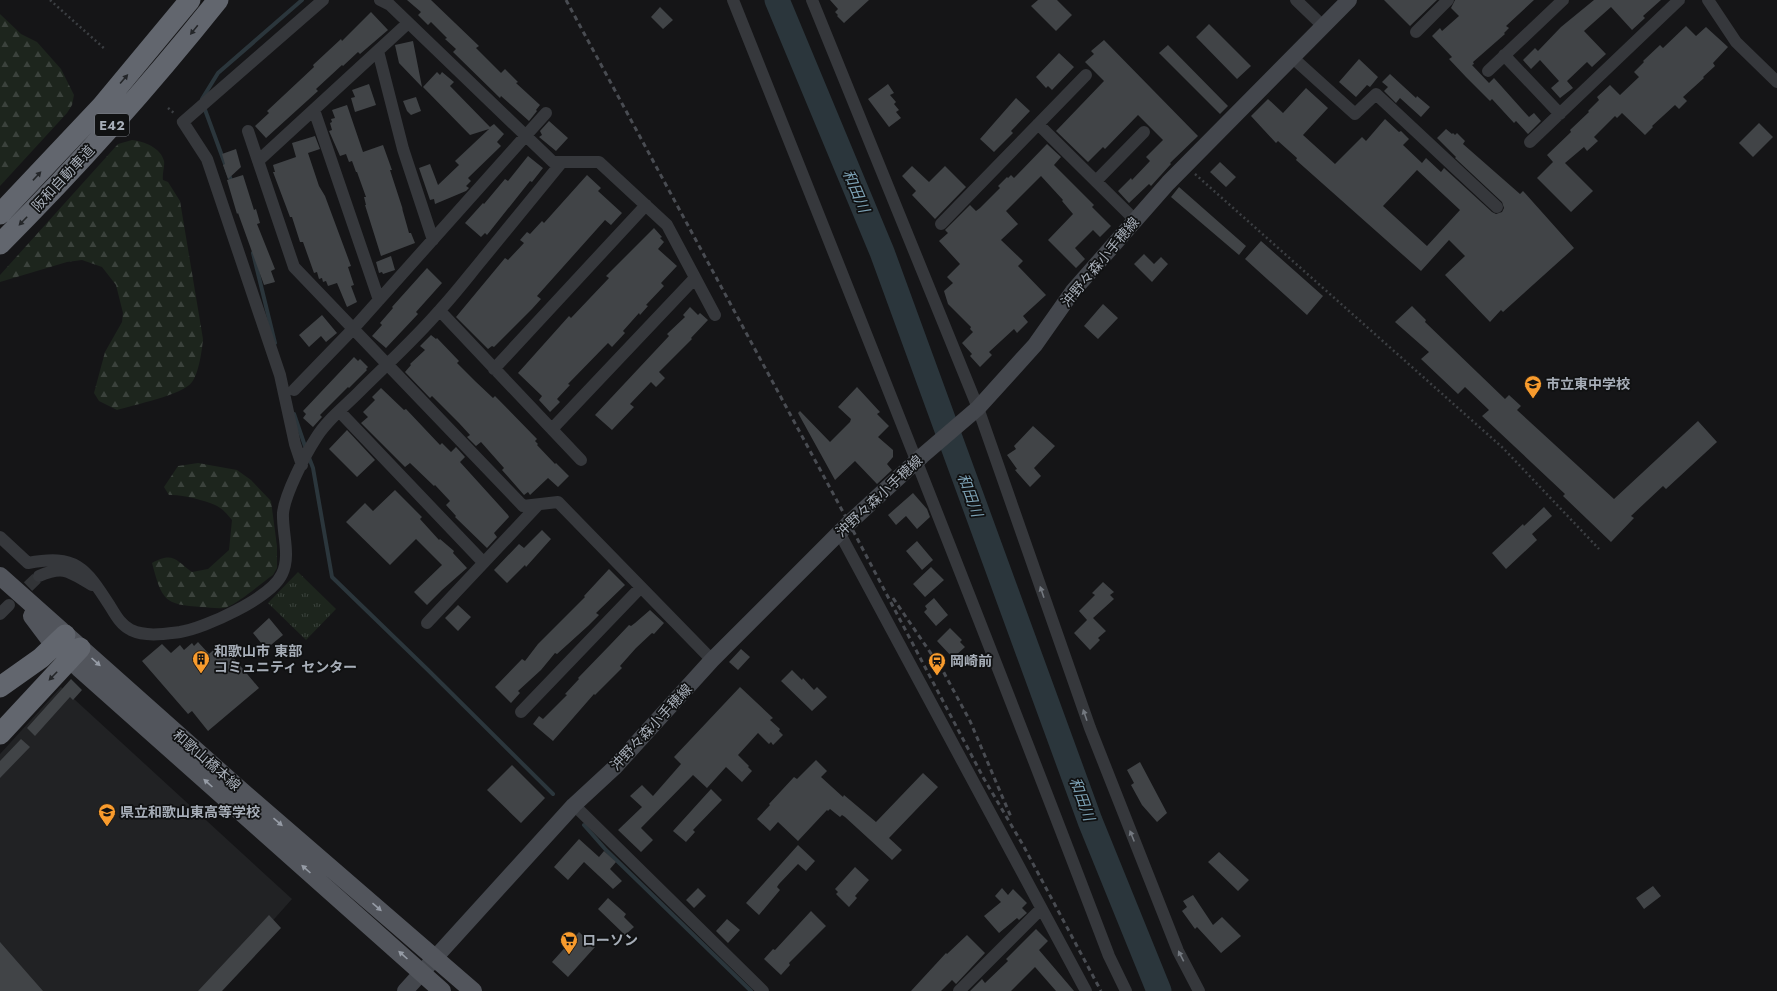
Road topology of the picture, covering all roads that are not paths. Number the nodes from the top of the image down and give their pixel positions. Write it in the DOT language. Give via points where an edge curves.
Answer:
graph roads {
  1 [pos="190,0"];
  2 [pos="218,0"];
  3 [pos="323,0"];
  4 [pos="380,0"];
  5 [pos="733,0"];
  6 [pos="812,0"];
  7 [pos="1296,0"];
  8 [pos="1349,0"];
  9 [pos="1448,0"];
  10 [pos="1563,0"];
  11 [pos="1679,0"];
  12 [pos="1708,0"];
  13 [pos="408,23"];
  14 [pos="1324,27"];
  15 [pos="1416,32"];
  16 [pos="378,51"];
  17 [pos="1504,55"];
  18 [pos="1293,58"];
  19 [pos="1488,71"];
  20 [pos="1086,75"];
  21 [pos="1777,82"];
  22 [pos="314,110"];
  23 [pos="546,113"];
  24 [pos="1560,114"];
  25 [pos="1038,124"];
  26 [pos="248,131"];
  27 [pos="1144,132"];
  28 [pos="525,137"];
  29 [pos="1530,142"];
  30 [pos="258,161"];
  31 [pos="562,162"];
  32 [pos="1096,181"];
  33 [pos="646,205"];
  34 [pos="1497,207"];
  35 [pos="0,214"];
  36 [pos="1135,220"];
  37 [pos="941,224"];
  38 [pos="433,240"];
  39 [pos="0,244"];
  40 [pos="695,278"];
  41 [pos="379,300"];
  42 [pos="440,311"];
  43 [pos="715,315"];
  44 [pos="353,329"];
  45 [pos="387,364"];
  46 [pos="494,369"];
  47 [pos="294,390"];
  48 [pos="339,411"];
  49 [pos="974,411"];
  50 [pos="552,429"];
  51 [pos="920,458"];
  52 [pos="581,460"];
  53 [pos="302,465"];
  54 [pos="538,505"];
  55 [pos="839,532"];
  56 [pos="0,537"];
  57 [pos="483,562"];
  58 [pos="0,576"];
  59 [pos="39,576"];
  60 [pos="641,587"];
  61 [pos="98,588"];
  62 [pos="12,598"];
  63 [pos="0,614"];
  64 [pos="426,623"];
  65 [pos="60,640"];
  66 [pos="75,654"];
  67 [pos="712,660"];
  68 [pos="0,687"];
  69 [pos="521,712"];
  70 [pos="0,734"];
  71 [pos="574,805"];
  72 [pos="1041,909"];
  73 [pos="435,957"];
  74 [pos="421,972"];
  75 [pos="405,991"];
  76 [pos="442,991"];
  77 [pos="472,991"];
  78 [pos="763,991"];
  79 [pos="959,991"];
  80 [pos="1086,991"];
  81 [pos="1126,991"];
  82 [pos="1199,991"];
  35 -- 1 [label="highway, 阪和自動車道 / E42, one-way" via="102,106"];
  2 -- 39 [label="highway, 阪和自動車道 / E42, one-way" via="118,120"];
  3 -- 53 [label="street" via="183,122 208,159 280,375"];
  4 -- 13 [label="street" via="390,5"];
  5 -- 51 [label="street"];
  6 -- 49 [label="street"];
  7 -- 14 [label="street"];
  8 -- 14 [label="main road, 沖野々森小手穂線"];
  9 -- 15 [label="street"];
  10 -- 17 [label="street"];
  11 -- 24 [label="street"];
  12 -- 21 [label="street" via="1736,42"];
  13 -- 16 [label="street"];
  13 -- 28 [label="street"];
  14 -- 18 [label="main road, 沖野々森小手穂線"];
  16 -- 22 [label="street"];
  16 -- 38 [label="street" via="403,149"];
  17 -- 19 [label="street"];
  17 -- 24 [label="street"];
  18 -- 34 [label="street" via="1355,114 1376,94"];
  18 -- 36 [label="main road, 沖野々森小手穂線" via="1168,183"];
  20 -- 25 [label="street"];
  22 -- 30 [label="street"];
  22 -- 41 [label="street"];
  23 -- 28 [label="street"];
  24 -- 29 [label="street"];
  25 -- 32 [label="street"];
  25 -- 37 [label="street"];
  26 -- 30 [label="street"];
  27 -- 32 [label="street"];
  28 -- 31 [label="street" via="553,162"];
  28 -- 38 [label="street"];
  30 -- 44 [label="street" via="294,267"];
  31 -- 33 [label="street" via="598,162"];
  31 -- 42 [label="street"];
  32 -- 36 [label="street"];
  33 -- 40 [label="street" via="667,225"];
  33 -- 46 [label="street"];
  36 -- 49 [label="main road, 沖野々森小手穂線" via="1073,291 1035,345"];
  38 -- 41 [label="street"];
  40 -- 43 [label="street"];
  40 -- 50 [label="street"];
  41 -- 44 [label="street"];
  42 -- 45 [label="street"];
  42 -- 46 [label="street"];
  44 -- 45 [label="street"];
  44 -- 47 [label="street"];
  45 -- 48 [label="street"];
  45 -- 54 [label="street" via="523,506"];
  46 -- 50 [label="street"];
  48 -- 53 [label="street" via="316,437"];
  48 -- 57 [label="street"];
  49 -- 51 [label="main road, 沖野々森小手穂線"];
  82 -- 49 [label="street, one-way" via="1178,952 1090,728"];
  50 -- 52 [label="street"];
  51 -- 55 [label="main road, 沖野々森小手穂線"];
  51 -- 81 [label="street" via="1109,956"];
  53 -- 61 [label="street" via="283,512 285,565 282,575 262,595 222,617 193,629 152,634 137,632 123,625"];
  54 -- 57 [label="street"];
  54 -- 60 [label="street" via="558,502"];
  55 -- 67 [label="main road, 沖野々森小手穂線"];
  55 -- 72 [label="street"];
  56 -- 61 [label="street" via="28,563 58,560 69,562 88,575"];
  57 -- 64 [label="street"];
  58 -- 62 [label="main road, 和歌山橋本線"];
  59 -- 61 [label="street" via="53,570 65,570"];
  60 -- 67 [label="street"];
  60 -- 69 [label="street"];
  62 -- 63 [label="street"];
  62 -- 65 [label="main road, 和歌山橋本線" via="39,626"];
  65 -- 66 [label="main road, 和歌山橋本線"];
  65 -- 68 [label="highway" via="30,667"];
  66 -- 70 [label="highway, one-way"];
  66 -- 73 [label="main road, 和歌山橋本線, one-way" via="230,781"];
  74 -- 66 [label="main road, 和歌山橋本線, one-way"];
  67 -- 71 [label="main road, 沖野々森小手穂線" via="614,768"];
  71 -- 73 [label="main road, 沖野々森小手穂線"];
  71 -- 78 [label="street"];
  72 -- 79 [label="street"];
  72 -- 80 [label="street"];
  73 -- 74 [label="main road, 沖野々森小手穂線"];
  73 -- 77 [label="main road, 和歌山橋本線"];
  74 -- 75 [label="main road, 沖野々森小手穂線"];
  74 -- 76 [label="main road, 和歌山橋本線"];
}
